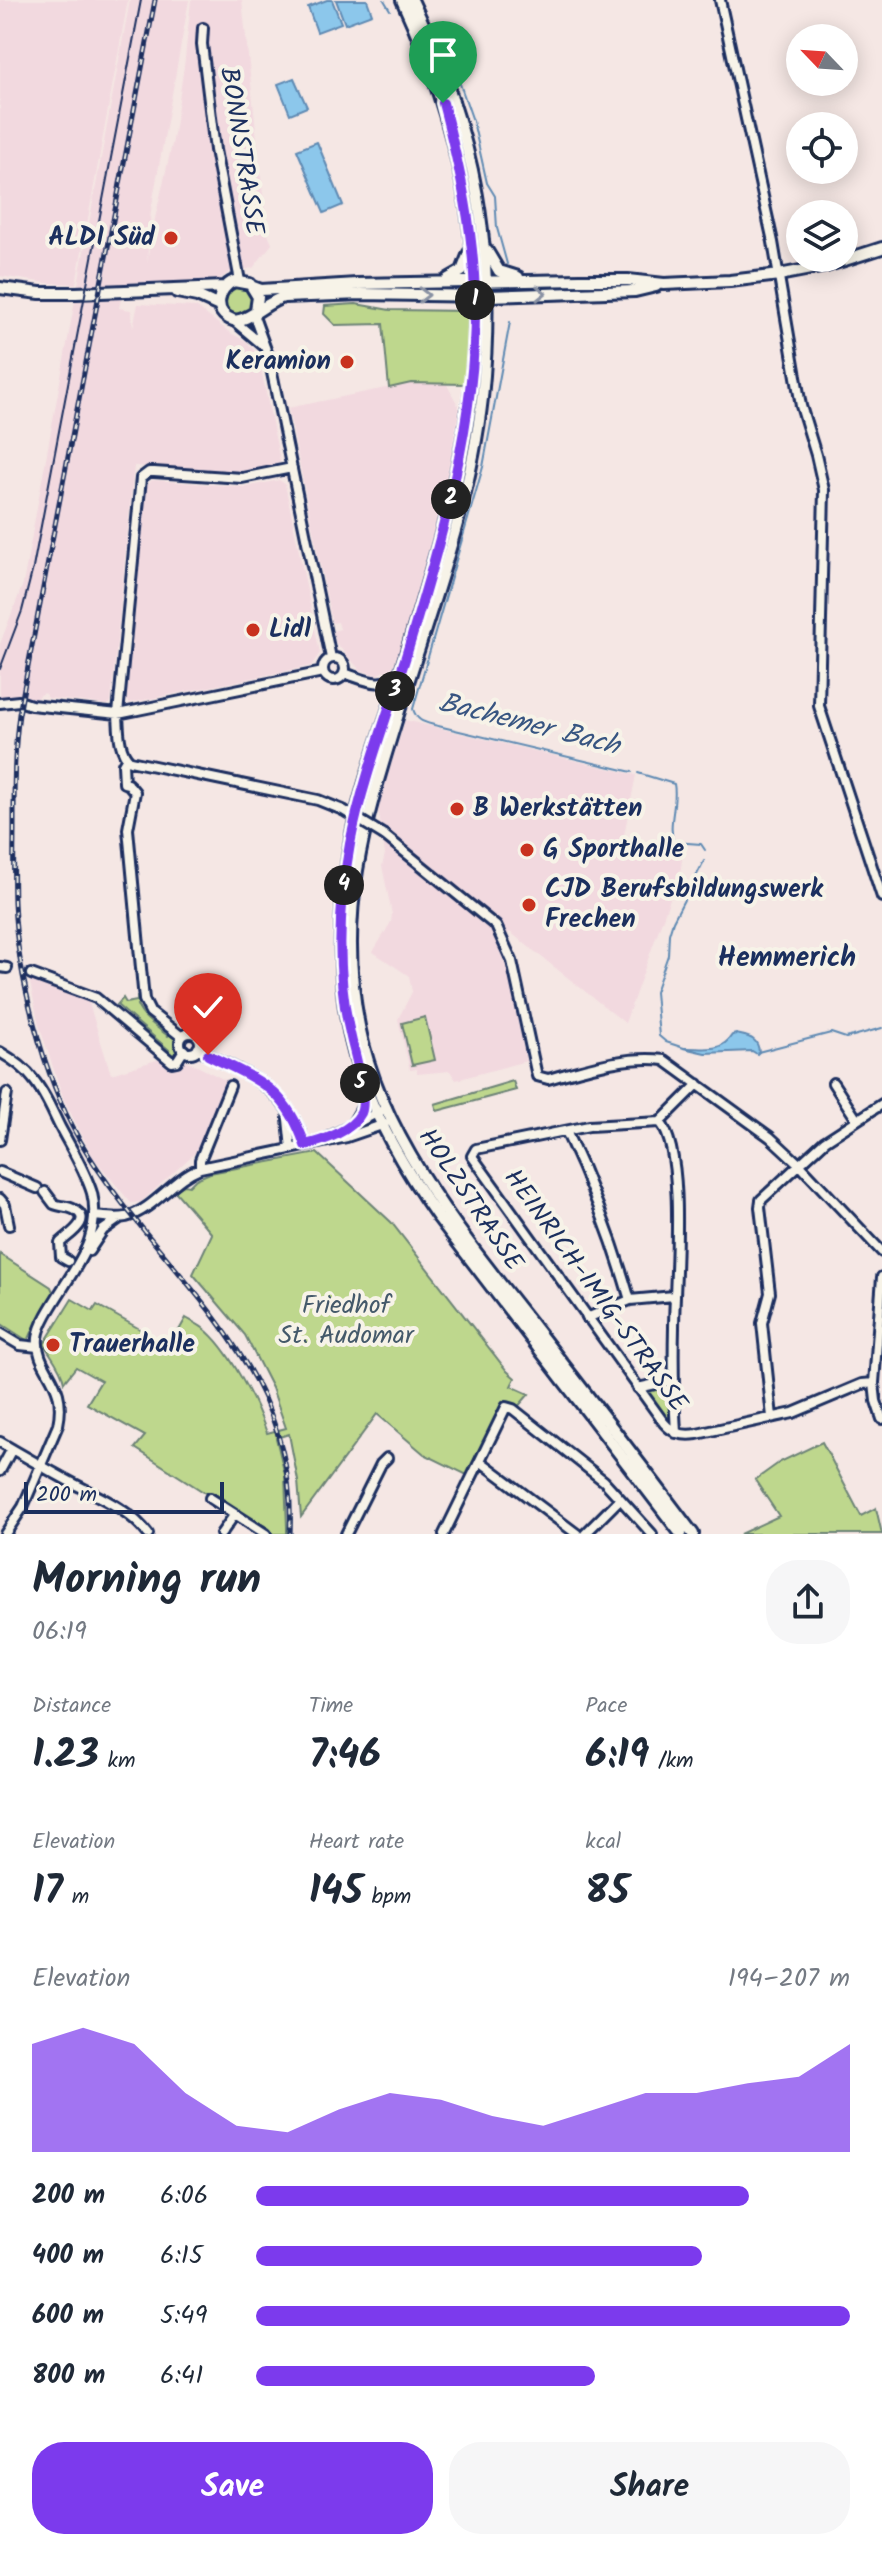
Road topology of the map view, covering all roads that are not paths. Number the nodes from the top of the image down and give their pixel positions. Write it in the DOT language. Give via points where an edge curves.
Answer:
graph roads {
  1 [pos="402,0"];
  2 [pos="412,0"];
  3 [pos="720,0"];
  4 [pos="203,28"];
  5 [pos="471,248"];
  6 [pos="882,248"];
  7 [pos="486,249"];
  8 [pos="779,275"];
  9 [pos="240,281"];
  10 [pos="527,281"];
  11 [pos="436,282"];
  12 [pos="487,282"];
  13 [pos="474,283"];
  14 [pos="664,284"];
  15 [pos="224,287"];
  16 [pos="253,287"];
  17 [pos="0,288"];
  18 [pos="167,290"];
  19 [pos="475,296"];
  20 [pos="488,296"];
  21 [pos="219,306"];
  22 [pos="255,312"];
  23 [pos="233,320"];
  24 [pos="265,348"];
  25 [pos="292,468"];
  26 [pos="331,658"];
  27 [pos="402,669"];
  28 [pos="323,672"];
  29 [pos="344,673"];
  30 [pos="379,684"];
  31 [pos="0,703"];
  32 [pos="390,707"];
  33 [pos="118,714"];
  34 [pos="130,760"];
  35 [pos="882,897"];
  36 [pos="31,974"];
  37 [pos="182,1037"];
  38 [pos="198,1048"];
  39 [pos="184,1050"];
  40 [pos="0,1052"];
  41 [pos="360,1070"];
  42 [pos="833,1083"];
  43 [pos="698,1084"];
  44 [pos="230,1086"];
  45 [pos="7,1093"];
  46 [pos="882,1104"];
  47 [pos="382,1111"];
  48 [pos="289,1112"];
  49 [pos="857,1120"];
  50 [pos="393,1121"];
  51 [pos="660,1122"];
  52 [pos="351,1125"];
  53 [pos="382,1125"];
  54 [pos="566,1131"];
  55 [pos="0,1140"];
  56 [pos="321,1142"];
  57 [pos="305,1145"];
  58 [pos="291,1149"];
  59 [pos="799,1164"];
  60 [pos="200,1168"];
  61 [pos="0,1172"];
  62 [pos="0,1199"];
  63 [pos="94,1216"];
  64 [pos="121,1218"];
  65 [pos="9,1225"];
  66 [pos="882,1252"];
  67 [pos="68,1261"];
  68 [pos="76,1269"];
  69 [pos="882,1277"];
  70 [pos="674,1296"];
  71 [pos="630,1300"];
  72 [pos="587,1318"];
  73 [pos="0,1333"];
  74 [pos="38,1347"];
  75 [pos="673,1380"];
  76 [pos="874,1383"];
  77 [pos="638,1388"];
  78 [pos="772,1417"];
  79 [pos="882,1419"];
  80 [pos="676,1433"];
  81 [pos="0,1442"];
  82 [pos="12,1449"];
  83 [pos="387,1458"];
  84 [pos="480,1461"];
  85 [pos="42,1467"];
  86 [pos="0,1471"];
  87 [pos="210,1498"];
  88 [pos="620,1499"];
  89 [pos="235,1514"];
  90 [pos="5,1534"];
  91 [pos="148,1534"];
  92 [pos="221,1534"];
  93 [pos="266,1534"];
  94 [pos="346,1534"];
  95 [pos="444,1534"];
  96 [pos="577,1534"];
  97 [pos="585,1534"];
  98 [pos="652,1534"];
  99 [pos="681,1534"];
  100 [pos="693,1534"];
  1 -- 5 [label="main road, HOLZSTRASSE" via="443,103"];
  2 -- 7 [label="main road, HOLZSTRASSE" via="454,102 475,178"];
  3 -- 8 [label="street"];
  4 -- 9 [label="street, BONNSTRASSE" via="215,150"];
  5 -- 11 [label="main road" via="462,271"];
  5 -- 13 [label="main road, HOLZSTRASSE"];
  6 -- 8 [label="main road"];
  7 -- 10 [label="main road" via="499,271"];
  7 -- 12 [label="main road, HOLZSTRASSE"];
  8 -- 14 [label="main road"];
  8 -- 35 [label="street" via="799,397 824,490 819,706"];
  9 -- 15 [label="main road"];
  9 -- 16 [label="main road"];
  10 -- 12 [label="main road"];
  10 -- 14 [label="main road"];
  11 -- 13 [label="main road"];
  11 -- 16 [label="main road"];
  12 -- 13 [label="main road"];
  12 -- 20 [label="main road, HOLZSTRASSE"];
  13 -- 19 [label="main road, HOLZSTRASSE"];
  20 -- 14 [label="main road, one-way" via="635,291"];
  15 -- 18 [label="main road"];
  15 -- 21 [label="main road"];
  16 -- 22 [label="main road" via="258,297"];
  17 -- 18 [label="main road" via="40,293"];
  18 -- 21 [label="main road"];
  19 -- 20 [label="main road"];
  22 -- 19 [label="main road, one-way" via="273,300 305,295"];
  19 -- 27 [label="main road, HOLZSTRASSE" via="471,387 460,454 447,518"];
  20 -- 47 [label="main road, HOLZSTRASSE" via="481,401 466,483 376,787 354,880 352,968 359,1028"];
  21 -- 23 [label="main road"];
  22 -- 23 [label="main road" via="245,320"];
  22 -- 24 [label="street"];
  23 -- 24 [label="street"];
  24 -- 25 [label="street"];
  25 -- 26 [label="street"];
  25 -- 33 [label="street" via="242,478 154,472 141,478"];
  26 -- 28 [label="street"];
  26 -- 29 [label="street" via="342,661"];
  27 -- 30 [label="street"];
  27 -- 32 [label="main road, HOLZSTRASSE"];
  28 -- 29 [label="street" via="334,681"];
  28 -- 33 [label="street"];
  29 -- 30 [label="street"];
  30 -- 32 [label="street"];
  31 -- 33 [label="street"];
  32 -- 41 [label="main road, HOLZSTRASSE" via="350,842 341,919 349,1027"];
  33 -- 34 [label="street" via="122,749"];
  34 -- 37 [label="street" via="123,764 123,773 124,783 135,792 128,829 144,1000 152,1014"];
  34 -- 43 [label="street, bridge" via="318,800 384,835 496,926 512,961 537,1076 548,1079 651,1059 664,1060"];
  36 -- 39 [label="street" via="96,998 172,1062"];
  37 -- 38 [label="street" via="195,1034"];
  37 -- 39 [label="street"];
  38 -- 39 [label="street"];
  38 -- 48 [label="street" via="268,1086"];
  40 -- 63 [label="street" via="40,1089 92,1194"];
  41 -- 47 [label="main road, HOLZSTRASSE"];
  41 -- 52 [label="street, HOLZSTRASSE" via="363,1106"];
  42 -- 49 [label="street"];
  43 -- 51 [label="street"];
  43 -- 59 [label="street"];
  44 -- 60 [label="street"];
  45 -- 55 [label="street"];
  46 -- 49 [label="street"];
  47 -- 50 [label="main road, HOLZSTRASSE"];
  47 -- 52 [label="street"];
  47 -- 53 [label="main road, HOLZSTRASSE"];
  48 -- 57 [label="street"];
  48 -- 58 [label="street"];
  49 -- 59 [label="street"];
  50 -- 53 [label="street"];
  50 -- 100 [label="main road, HOLZSTRASSE" via="456,1224"];
  51 -- 54 [label="street"];
  51 -- 70 [label="street" via="670,1139 673,1163"];
  52 -- 56 [label="street"];
  53 -- 56 [label="street"];
  53 -- 99 [label="main road, HOLZSTRASSE" via="438,1217"];
  54 -- 71 [label="street" via="593,1188"];
  54 -- 72 [label="street, HEINRICH-IMIG-STRASSE" via="472,1153"];
  56 -- 57 [label="street"];
  57 -- 58 [label="street"];
  58 -- 60 [label="street"];
  59 -- 66 [label="street"];
  59 -- 78 [label="street" via="760,1203 770,1293 762,1323"];
  60 -- 64 [label="street" via="145,1208"];
  61 -- 67 [label="street" via="79,1214 77,1231 60,1243 61,1257"];
  62 -- 65 [label="street"];
  63 -- 64 [label="street"];
  63 -- 68 [label="street"];
  64 -- 68 [label="street" via="103,1230"];
  68 -- 74 [label="street" via="40,1328"];
  69 -- 76 [label="street"];
  70 -- 71 [label="street"];
  70 -- 75 [label="street"];
  71 -- 72 [label="street"];
  72 -- 77 [label="street, HEINRICH-IMIG-STRASSE"];
  73 -- 74 [label="street" via="20,1345"];
  74 -- 85 [label="street" via="61,1402"];
  75 -- 77 [label="street"];
  75 -- 80 [label="street"];
  76 -- 78 [label="street, HEINRICH-IMIG-STRASSE"];
  76 -- 79 [label="street"];
  77 -- 80 [label="street, HEINRICH-IMIG-STRASSE"];
  78 -- 80 [label="street, HEINRICH-IMIG-STRASSE" via="697,1434"];
  81 -- 82 [label="street"];
  82 -- 85 [label="street"];
  82 -- 86 [label="street"];
  83 -- 94 [label="street"];
  84 -- 88 [label="street" via="506,1407 571,1453"];
  84 -- 95 [label="street"];
  84 -- 96 [label="street"];
  85 -- 90 [label="street"];
  85 -- 91 [label="street" via="119,1508"];
  87 -- 89 [label="street"];
  88 -- 97 [label="street"];
  88 -- 98 [label="street"];
  89 -- 92 [label="street"];
  89 -- 93 [label="street"];
}
